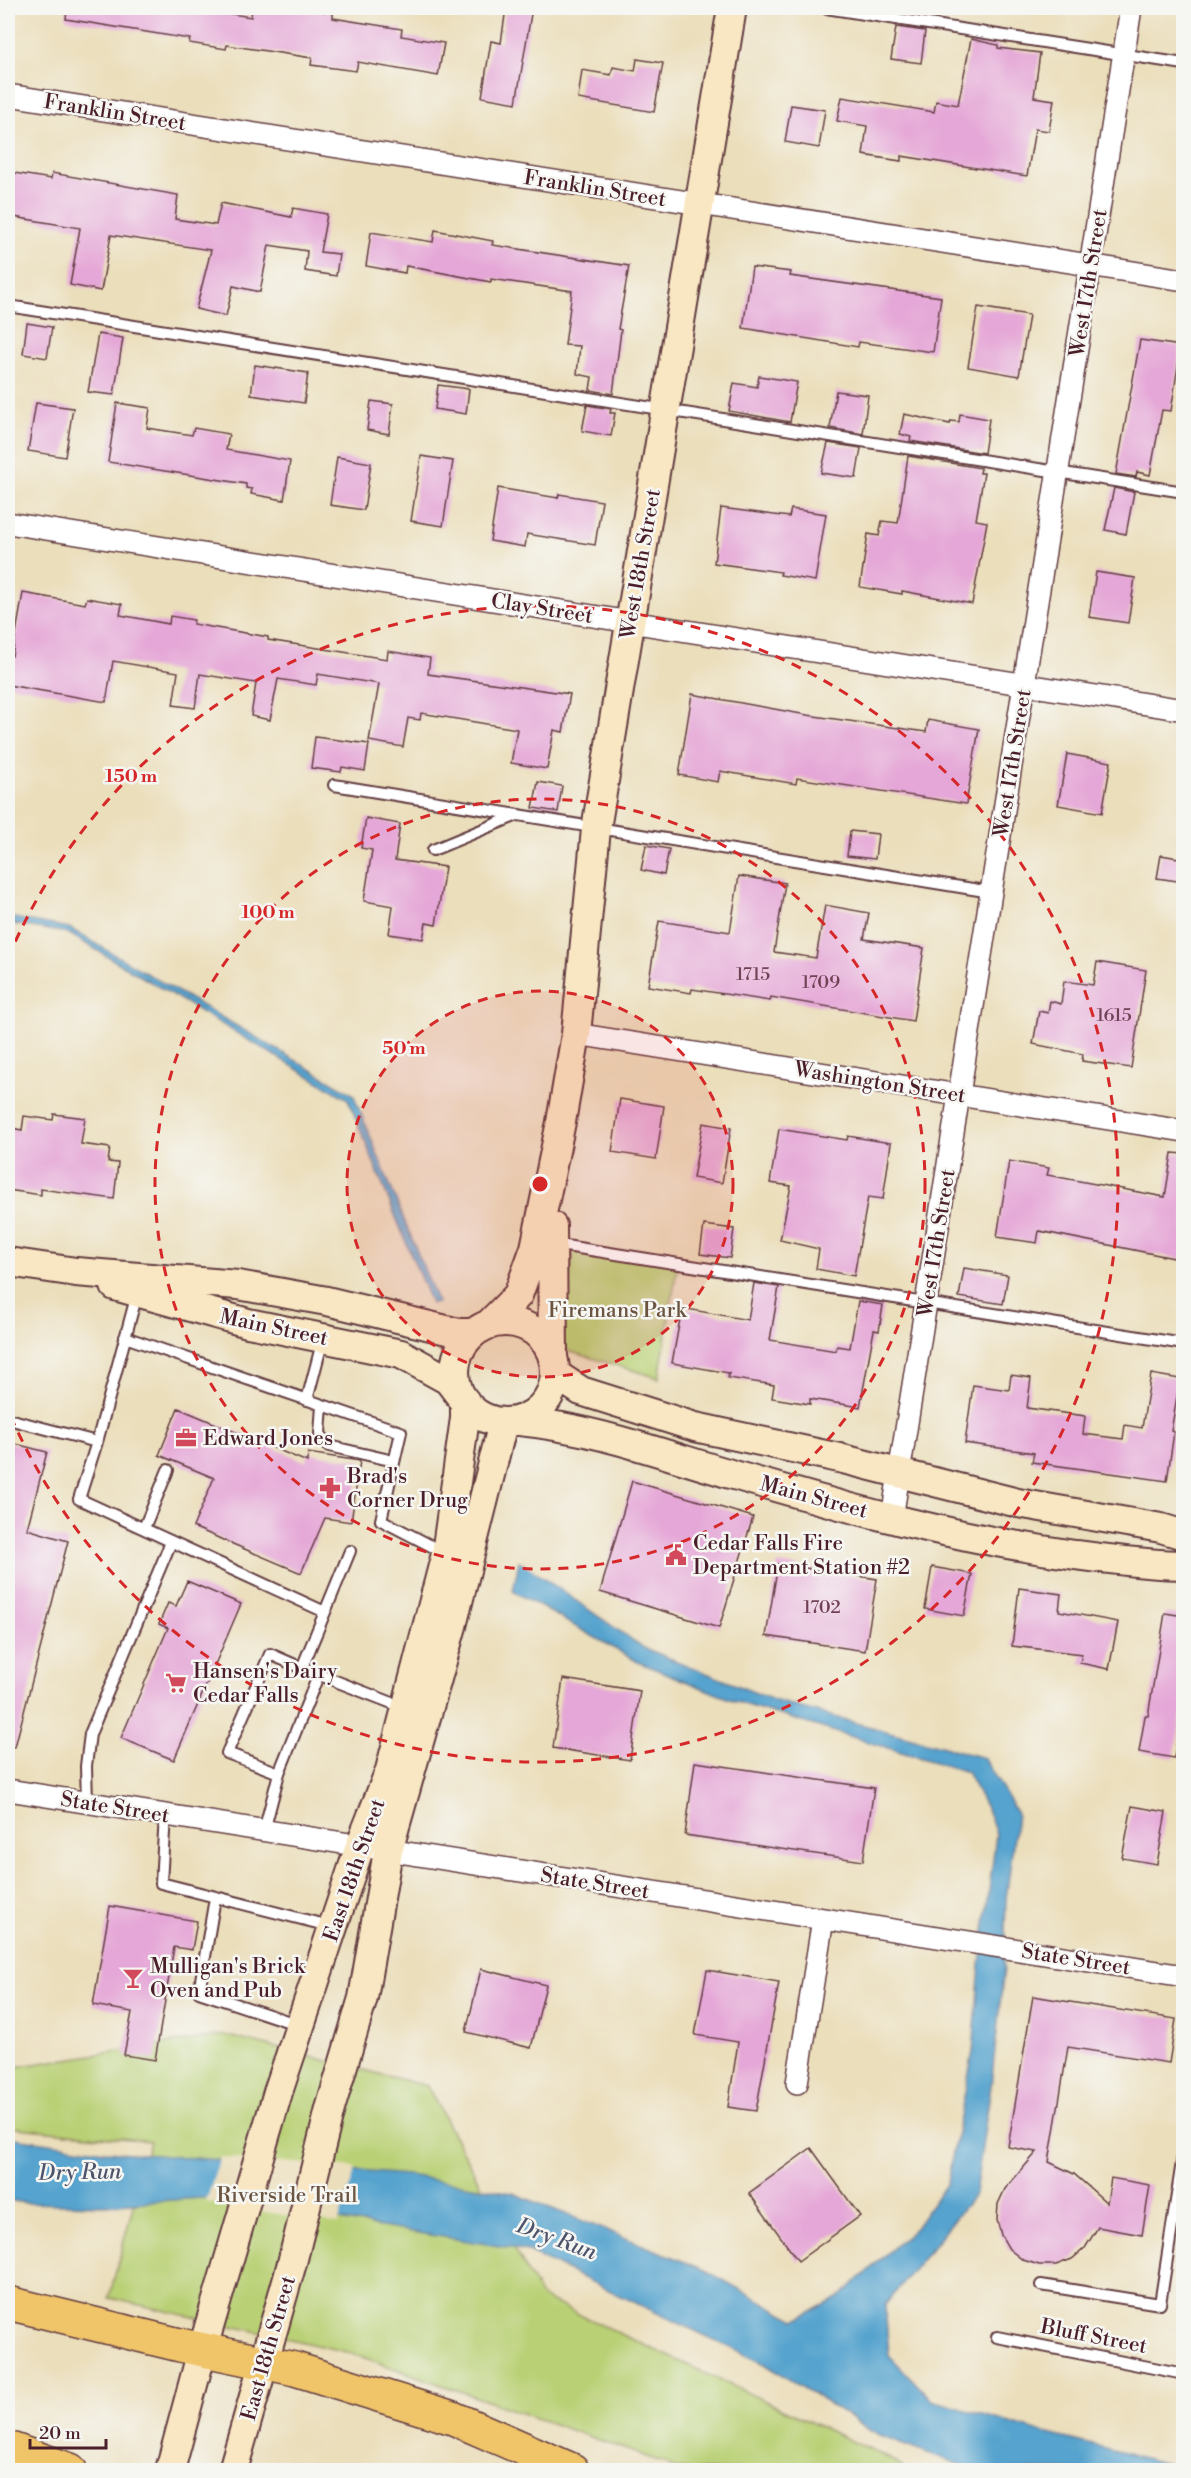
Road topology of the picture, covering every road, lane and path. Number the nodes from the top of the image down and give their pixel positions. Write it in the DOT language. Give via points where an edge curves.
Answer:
graph roads {
  1 [pos="732,8"];
  2 [pos="826,8"];
  3 [pos="1131,8"];
  4 [pos="1124,55"];
  5 [pos="1184,64"];
  6 [pos="8,95"];
  7 [pos="699,204"];
  8 [pos="1090,266"];
  9 [pos="1184,280"];
  10 [pos="8,306"];
  11 [pos="665,410"];
  12 [pos="1058,474"];
  13 [pos="1184,492"];
  14 [pos="8,523"];
  15 [pos="630,622"];
  16 [pos="1024,684"];
  17 [pos="1184,710"];
  18 [pos="334,785"];
  19 [pos="515,816"];
  20 [pos="596,829"];
  21 [pos="433,850"];
  22 [pos="991,892"];
  23 [pos="576,1034"];
  24 [pos="959,1095"];
  25 [pos="561,1122"];
  26 [pos="1184,1131"];
  27 [pos="551,1243"];
  28 [pos="8,1262"];
  29 [pos="76,1272"];
  30 [pos="137,1294"];
  31 [pos="927,1303"];
  32 [pos="481,1329"];
  33 [pos="124,1337"];
  34 [pos="324,1338"];
  35 [pos="1184,1344"];
  36 [pos="554,1366"];
  37 [pos="463,1399"];
  38 [pos="307,1400"];
  39 [pos="322,1405"];
  40 [pos="8,1419"];
  41 [pos="511,1422"];
  42 [pos="97,1442"];
  43 [pos="394,1461"];
  44 [pos="168,1470"];
  45 [pos="900,1473"];
  46 [pos="892,1518"];
  47 [pos="144,1528"];
  48 [pos="1184,1535"];
  49 [pos="171,1542"];
  50 [pos="350,1551"];
  51 [pos="446,1554"];
  52 [pos="1184,1565"];
  53 [pos="325,1612"];
  54 [pos="302,1668"];
  55 [pos="318,1676"];
  56 [pos="406,1708"];
  57 [pos="279,1773"];
  58 [pos="8,1790"];
  59 [pos="87,1803"];
  60 [pos="165,1815"];
  61 [pos="264,1831"];
  62 [pos="360,1846"];
  63 [pos="388,1851"];
  64 [pos="215,1898"];
  65 [pos="823,1919"];
  66 [pos="333,1927"];
  67 [pos="1184,1976"];
  68 [pos="300,2025"];
  69 [pos="796,2083"];
  70 [pos="1184,2149"];
  71 [pos="1178,2225"];
  72 [pos="1041,2285"];
  73 [pos="8,2302"];
  74 [pos="997,2337"];
  75 [pos="202,2350"];
  76 [pos="262,2364"];
  77 [pos="1184,2374"];
  78 [pos="8,2448"];
  79 [pos="70,2470"];
  80 [pos="170,2470"];
  81 [pos="233,2470"];
  82 [pos="572,2470"];
  1 -- 7 [label="main road, West 18th Street"];
  2 -- 4 [label="lane"];
  3 -- 4 [label="street, West 17th Street"];
  4 -- 5 [label="lane"];
  4 -- 8 [label="street, West 17th Street"];
  6 -- 7 [label="street, Franklin Street"];
  7 -- 8 [label="street, Franklin Street"];
  7 -- 11 [label="main road, West 18th Street"];
  8 -- 9 [label="street, Franklin Street"];
  8 -- 12 [label="street, West 17th Street"];
  10 -- 11 [label="lane"];
  11 -- 12 [label="lane"];
  11 -- 15 [label="main road, West 18th Street"];
  12 -- 13 [label="lane"];
  12 -- 16 [label="street, West 17th Street"];
  14 -- 15 [label="street, Clay Street"];
  15 -- 16 [label="street, Clay Street"];
  15 -- 20 [label="main road, West 18th Street"];
  16 -- 17 [label="street, Clay Street"];
  16 -- 22 [label="street, West 17th Street"];
  18 -- 19 [label="lane"];
  19 -- 20 [label="lane"];
  19 -- 21 [label="lane"];
  20 -- 22 [label="lane"];
  20 -- 23 [label="main road, West 18th Street"];
  22 -- 24 [label="street, West 17th Street"];
  23 -- 24 [label="street, Washington Street"];
  23 -- 25 [label="main road, West 18th Street"];
  24 -- 26 [label="street, Washington Street"];
  24 -- 31 [label="street, West 17th Street"];
  25 -- 27 [label="main road, West 18th Street"];
  25 -- 32 [label="main road, West 18th Street" via="535,1248 518,1294"];
  27 -- 31 [label="lane"];
  27 -- 36 [label="main road, West 18th Street"];
  28 -- 29 [label="main road, Main Street"];
  29 -- 30 [label="main road, Main Street"];
  29 -- 32 [label="main road, Main Street" via="238,1285 327,1301 459,1333"];
  30 -- 33 [label="lane"];
  30 -- 34 [label="main road, Main Street"];
  31 -- 35 [label="lane"];
  31 -- 45 [label="street, West 17th Street"];
  32 -- 36 [label="main road" via="505,1322 522,1325 546,1345"];
  32 -- 37 [label="main road" via="462,1347 456,1363 455,1380"];
  33 -- 38 [label="lane"];
  33 -- 42 [label="lane"];
  34 -- 37 [label="main road, Main Street" via="401,1354 448,1380"];
  34 -- 38 [label="lane"];
  36 -- 41 [label="main road" via="551,1390 544,1403 533,1414"];
  36 -- 45 [label="main road, Main Street" via="582,1391 694,1427"];
  37 -- 41 [label="main road" via="471,1410 486,1419"];
  37 -- 51 [label="main road, East 18th Street" via="465,1418"];
  38 -- 39 [label="lane"];
  39 -- 43 [label="lane" via="320,1434 329,1446"];
  39 -- 43 [label="lane" via="401,1432"];
  40 -- 42 [label="lane"];
  41 -- 46 [label="main road, Main Street" via="558,1424 613,1437 733,1475"];
  41 -- 63 [label="main road, East 18th Street"];
  42 -- 47 [label="lane" via="79,1499"];
  43 -- 51 [label="lane" via="381,1520"];
  44 -- 47 [label="lane"];
  45 -- 46 [label="street, West 17th Street"];
  45 -- 48 [label="main road, Main Street" via="1018,1503"];
  46 -- 52 [label="main road, Main Street" via="1004,1545 1152,1565"];
  47 -- 49 [label="lane"];
  49 -- 53 [label="lane"];
  49 -- 59 [label="lane" via="90,1734"];
  50 -- 53 [label="lane"];
  51 -- 56 [label="main road, East 18th Street"];
  53 -- 54 [label="lane"];
  54 -- 55 [label="lane"];
  54 -- 57 [label="lane" via="270,1654 227,1753"];
  55 -- 56 [label="lane"];
  55 -- 57 [label="lane"];
  56 -- 62 [label="main road, East 18th Street" via="390,1770"];
  57 -- 61 [label="lane"];
  58 -- 59 [label="street, State Street"];
  59 -- 60 [label="street, State Street"];
  60 -- 61 [label="street, State Street"];
  60 -- 64 [label="lane" via="161,1883"];
  61 -- 62 [label="street, State Street"];
  62 -- 63 [label="street, State Street"];
  62 -- 66 [label="main road, East 18th Street"];
  63 -- 65 [label="street, State Street"];
  63 -- 76 [label="main road, East 18th Street" via="363,1998"];
  64 -- 66 [label="lane"];
  64 -- 68 [label="lane" via="199,1992"];
  65 -- 67 [label="street, State Street"];
  65 -- 69 [label="street"];
  66 -- 68 [label="main road, East 18th Street"];
  68 -- 75 [label="main road, East 18th Street"];
  70 -- 71 [label="lane"];
  71 -- 72 [label="lane" via="1160,2304"];
  73 -- 75 [label="highway"];
  74 -- 77 [label="lane, Bluff Street"];
  75 -- 76 [label="highway"];
  75 -- 80 [label="main road, East 18th Street"];
  76 -- 81 [label="main road, East 18th Street"];
  76 -- 82 [label="highway" via="295,2369 453,2418"];
  78 -- 79 [label="highway"];
}
